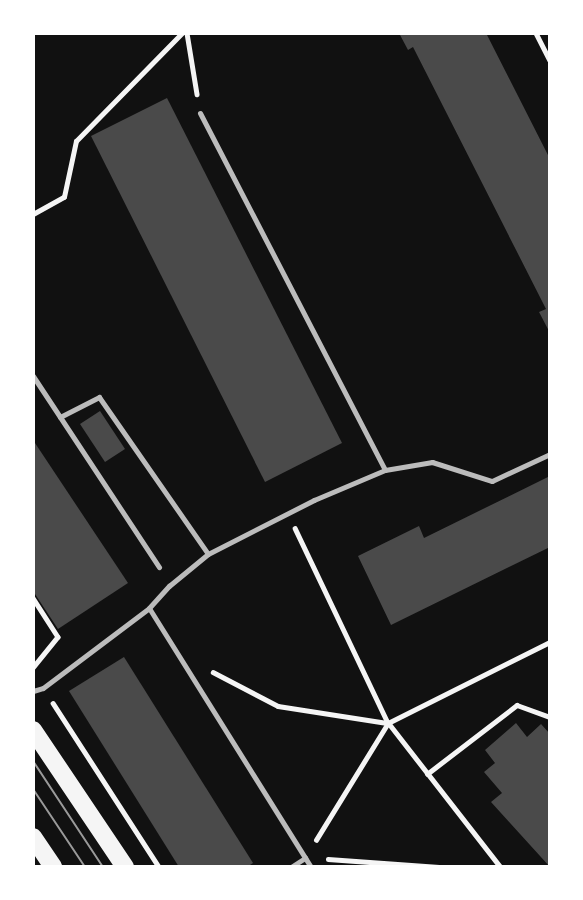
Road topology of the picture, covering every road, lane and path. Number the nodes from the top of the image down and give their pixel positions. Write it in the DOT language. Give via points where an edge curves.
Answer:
graph roads {
  1 [pos="184,33"];
  2 [pos="536,33"];
  3 [pos="550,60"];
  4 [pos="200,113"];
  5 [pos="33,214"];
  6 [pos="33,376"];
  7 [pos="60,417"];
  8 [pos="550,454"];
  9 [pos="385,470"];
  10 [pos="288,513"];
  11 [pos="208,554"];
  12 [pos="159,567"];
  13 [pos="33,598"];
  14 [pos="149,608"];
  15 [pos="550,642"];
  16 [pos="175,652"];
  17 [pos="33,669"];
  18 [pos="43,688"];
  19 [pos="33,691"];
  20 [pos="550,717"];
  21 [pos="388,723"];
  22 [pos="33,730"];
  23 [pos="427,774"];
  24 [pos="33,837"];
  25 [pos="305,858"];
  26 [pos="53,867"];
  27 [pos="125,867"];
  28 [pos="159,867"];
  29 [pos="291,867"];
  30 [pos="311,867"];
  31 [pos="439,867"];
  32 [pos="500,867"];
  1 -- 4 [label="path"];
  1 -- 5 [label="path" via="76,141 64,197"];
  2 -- 3 [label="path"];
  4 -- 9 [label="lane"];
  6 -- 7 [label="lane"];
  7 -- 11 [label="lane" via="99,397"];
  7 -- 12 [label="lane"];
  8 -- 9 [label="lane" via="492,481 432,462"];
  9 -- 10 [label="lane"];
  10 -- 11 [label="lane"];
  10 -- 21 [label="path"];
  11 -- 14 [label="lane"];
  13 -- 17 [label="path" via="58,637"];
  14 -- 16 [label="lane"];
  14 -- 18 [label="lane"];
  15 -- 21 [label="path"];
  16 -- 21 [label="path" via="278,706"];
  16 -- 25 [label="lane"];
  17 -- 18 [label="path"];
  18 -- 19 [label="lane"];
  18 -- 28 [label="path"];
  20 -- 23 [label="path" via="517,705"];
  21 -- 23 [label="path"];
  21 -- 25 [label="path"];
  22 -- 27 [label="main road"];
  23 -- 32 [label="path"];
  24 -- 26 [label="main road"];
  25 -- 29 [label="lane"];
  25 -- 30 [label="lane"];
  25 -- 31 [label="path"];
}
